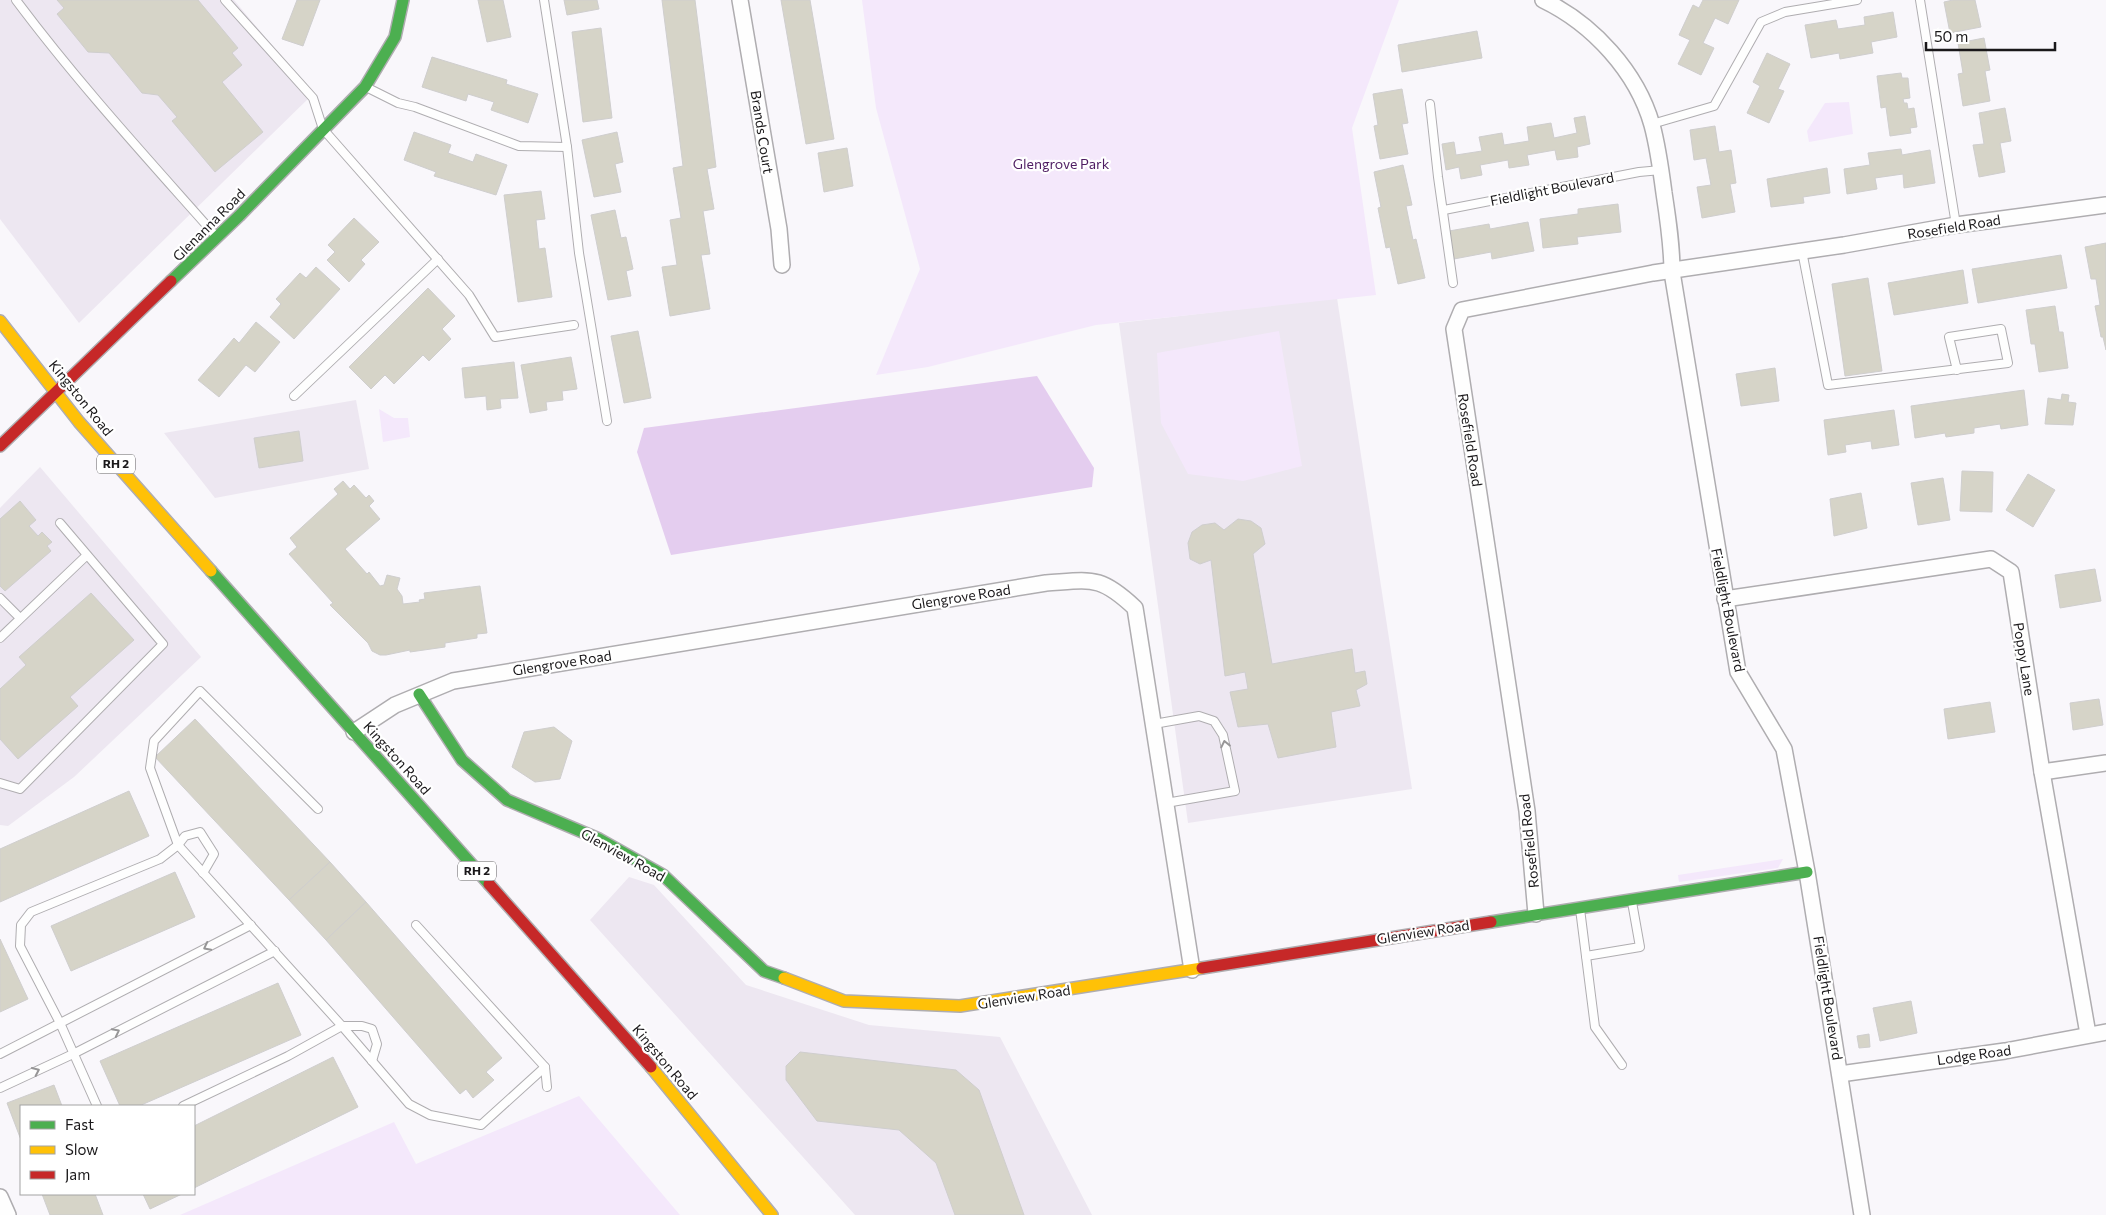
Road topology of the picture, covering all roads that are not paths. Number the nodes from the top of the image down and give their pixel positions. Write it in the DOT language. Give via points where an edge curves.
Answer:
graph roads {
  1 [pos="16,0"];
  2 [pos="225,0"];
  3 [pos="403,0"];
  4 [pos="544,0"];
  5 [pos="740,0"];
  6 [pos="1857,0"];
  7 [pos="1920,0"];
  8 [pos="1548,1"];
  9 [pos="366,87"];
  10 [pos="1430,104"];
  11 [pos="1652,124"];
  12 [pos="323,130"];
  13 [pos="567,147"];
  14 [pos="1661,170"];
  15 [pos="2106,205"];
  16 [pos="1444,210"];
  17 [pos="1956,225"];
  18 [pos="217,238"];
  19 [pos="1802,251"];
  20 [pos="438,259"];
  21 [pos="782,265"];
  22 [pos="1672,272"];
  23 [pos="1453,283"];
  24 [pos="0,321"];
  25 [pos="574,325"];
  26 [pos="1957,370"];
  27 [pos="56,394"];
  28 [pos="294,396"];
  29 [pos="607,421"];
  30 [pos="0,446"];
  31 [pos="60,523"];
  32 [pos="86,556"];
  33 [pos="0,598"];
  34 [pos="1725,599"];
  35 [pos="20,618"];
  36 [pos="0,638"];
  37 [pos="419,694"];
  38 [pos="1154,724"];
  39 [pos="354,732"];
  40 [pos="2106,763"];
  41 [pos="2042,772"];
  42 [pos="0,782"];
  43 [pos="1166,803"];
  44 [pos="318,809"];
  45 [pos="178,845"];
  46 [pos="1807,872"];
  47 [pos="203,873"];
  48 [pos="1632,900"];
  49 [pos="1580,907"];
  50 [pos="1536,914"];
  51 [pos="251,925"];
  52 [pos="416,925"];
  53 [pos="275,951"];
  54 [pos="1586,956"];
  55 [pos="1192,970"];
  56 [pos="60,1024"];
  57 [pos="342,1026"];
  58 [pos="2106,1032"];
  59 [pos="2088,1034"];
  60 [pos="0,1054"];
  61 [pos="72,1054"];
  62 [pos="372,1061"];
  63 [pos="1622,1065"];
  64 [pos="545,1067"];
  65 [pos="1840,1074"];
  66 [pos="547,1087"];
  67 [pos="0,1088"];
  68 [pos="97,1105"];
  69 [pos="185,1105"];
  70 [pos="0,1198"];
  71 [pos="8,1215"];
  72 [pos="772,1215"];
  73 [pos="1862,1215"];
  1 -- 18 [label="lane" via="55,51"];
  2 -- 12 [label="lane" via="312,98"];
  3 -- 9 [label="street, Glenanna Road" via="395,37"];
  4 -- 13 [label="lane"];
  5 -- 21 [label="street, Brands Court"];
  6 -- 11 [label="lane" via="1785,12 1761,22 1714,106"];
  7 -- 17 [label="lane"];
  8 -- 11 [label="street, Fieldlight Boulevard" via="1612,51 1636,86"];
  9 -- 12 [label="street, Glenanna Road"];
  9 -- 13 [label="lane" via="398,103 520,146"];
  10 -- 16 [label="lane"];
  11 -- 14 [label="street, Fieldlight Boulevard"];
  12 -- 18 [label="street, Glenanna Road"];
  12 -- 20 [label="lane"];
  13 -- 29 [label="lane" via="579,253"];
  14 -- 16 [label="lane, Fieldlight Boulevard"];
  14 -- 22 [label="street, Fieldlight Boulevard" via="1672,247"];
  15 -- 17 [label="street, Rosefield Road"];
  16 -- 23 [label="lane"];
  17 -- 19 [label="street, Rosefield Road"];
  18 -- 27 [label="street, Glenanna Road"];
  19 -- 22 [label="street, Rosefield Road"];
  19 -- 26 [label="lane" via="1828,385"];
  20 -- 25 [label="lane" via="469,295 495,337"];
  20 -- 28 [label="lane"];
  22 -- 34 [label="street, Fieldlight Boulevard"];
  22 -- 50 [label="street, Rosefield Road" via="1462,310 1454,329 1527,811"];
  24 -- 27 [label="street, Kingston Road / RH 2"];
  26 -- 26 [label="lane" via="1949,337 2001,329 2008,363"];
  27 -- 30 [label="street, Glenanna Road"];
  27 -- 39 [label="street, Kingston Road / RH 2"];
  31 -- 32 [label="lane"];
  32 -- 35 [label="lane"];
  32 -- 42 [label="lane" via="164,644 20,789"];
  33 -- 35 [label="lane"];
  34 -- 41 [label="street, Poppy Lane" via="1991,559 2011,572"];
  34 -- 46 [label="street, Fieldlight Boulevard" via="1738,672 1784,749"];
  35 -- 36 [label="lane"];
  37 -- 38 [label="street, Glengrove Road" via="453,681 1046,583 1091,580 1115,589 1135,608"];
  37 -- 39 [label="street" via="390,708"];
  37 -- 55 [label="street, Glenview Road" via="462,760 507,800 599,839 663,875 764,971 844,1001 960,1006"];
  38 -- 43 [label="street, Glengrove Road"];
  43 -- 38 [label="lane, one-way" via="1235,792 1223,735 1214,721 1199,716"];
  39 -- 72 [label="street, Kingston Road / RH 2" via="646,1061"];
  40 -- 41 [label="street"];
  41 -- 59 [label="street, Poppy Lane"];
  43 -- 55 [label="street, Glengrove Road"];
  44 -- 45 [label="lane" via="200,691 154,741 151,759 150,768"];
  45 -- 47 [label="lane"];
  45 -- 47 [label="lane" via="185,836 200,832 214,854"];
  45 -- 56 [label="lane" via="160,860 31,912 21,926 20,946"];
  46 -- 48 [label="street, Glenview Road"];
  46 -- 65 [label="street, Fieldlight Boulevard"];
  47 -- 51 [label="lane"];
  48 -- 49 [label="street, Glenview Road"];
  48 -- 54 [label="lane" via="1640,946"];
  49 -- 50 [label="street, Glenview Road"];
  49 -- 54 [label="lane"];
  50 -- 55 [label="street, Glenview Road"];
  51 -- 53 [label="lane"];
  51 -- 56 [label="lane, one-way"];
  52 -- 64 [label="lane"];
  53 -- 57 [label="lane"];
  61 -- 53 [label="lane, one-way"];
  54 -- 63 [label="lane" via="1596,1027"];
  56 -- 60 [label="lane"];
  56 -- 61 [label="lane"];
  57 -- 62 [label="lane"];
  57 -- 62 [label="lane" via="372,1029 377,1044"];
  57 -- 69 [label="lane" via="288,1056"];
  58 -- 59 [label="street, Lodge Road"];
  59 -- 65 [label="street, Lodge Road" via="2005,1051"];
  67 -- 61 [label="lane, one-way"];
  61 -- 68 [label="lane"];
  62 -- 64 [label="lane" via="409,1104 430,1115 481,1125"];
  64 -- 66 [label="lane"];
  65 -- 73 [label="street, Fieldlight Boulevard"];
  70 -- 71 [label="street"];
}
